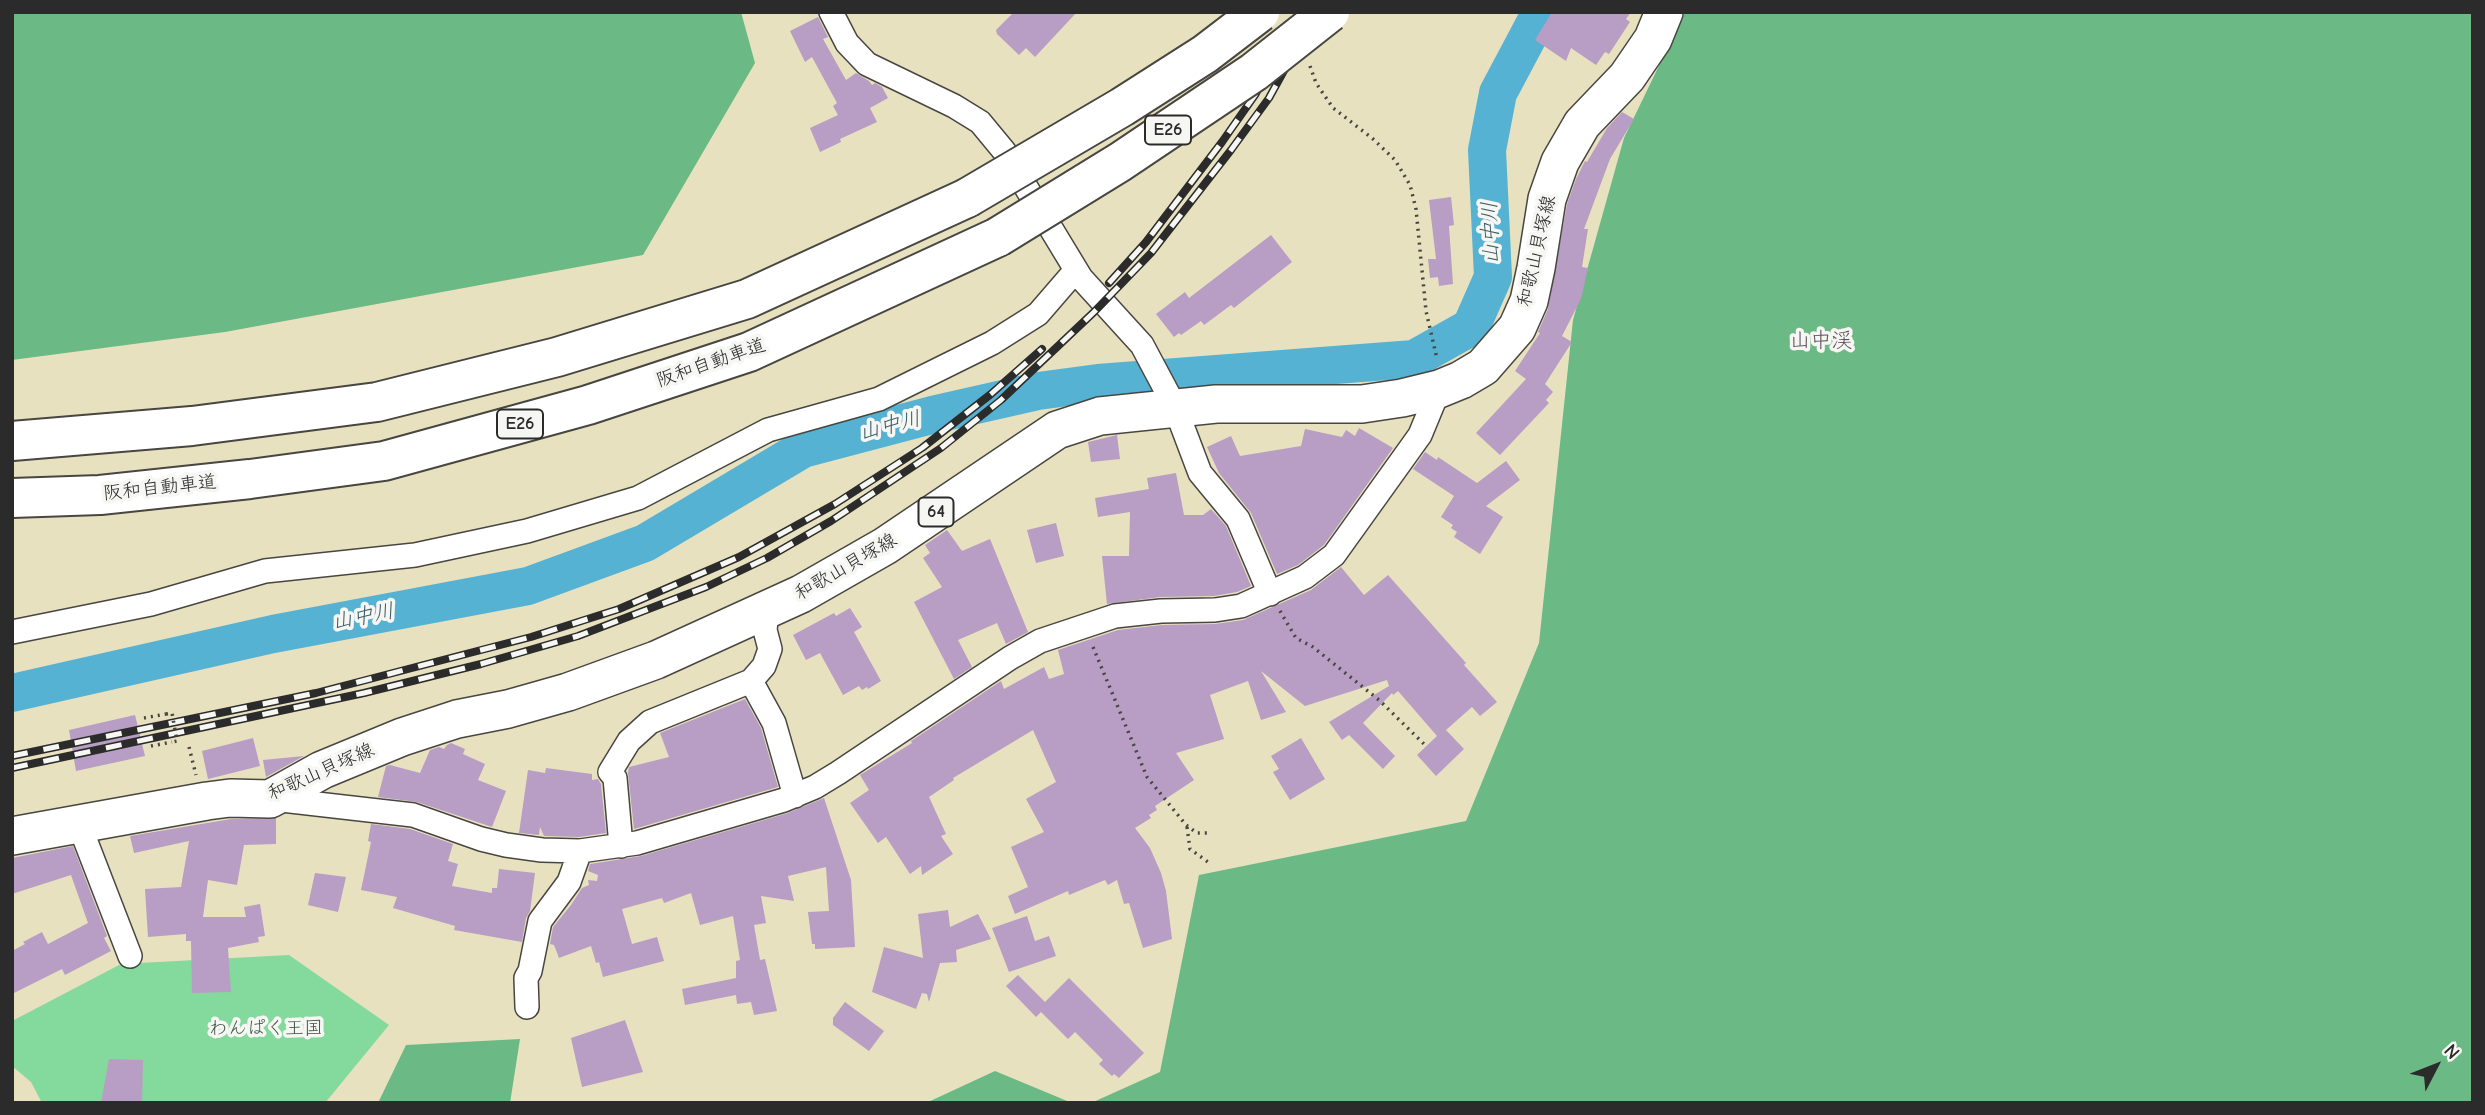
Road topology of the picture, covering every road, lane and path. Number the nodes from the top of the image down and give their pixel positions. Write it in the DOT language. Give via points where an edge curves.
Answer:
graph roads {
  1 [pos="831,12"];
  2 [pos="1260,12"];
  3 [pos="1331,12"];
  4 [pos="1664,12"];
  5 [pos="1310,66"];
  6 [pos="1076,270"];
  7 [pos="1438,377"];
  8 [pos="1171,399"];
  9 [pos="12,441"];
  10 [pos="12,498"];
  11 [pos="1270,594"];
  12 [pos="767,611"];
  13 [pos="1084,625"];
  14 [pos="12,632"];
  15 [pos="751,681"];
  16 [pos="144,718"];
  17 [pos="1425,745"];
  18 [pos="152,746"];
  19 [pos="189,747"];
  20 [pos="207,773"];
  21 [pos="795,796"];
  22 [pos="270,799"];
  23 [pos="79,824"];
  24 [pos="1186,825"];
  25 [pos="1208,833"];
  26 [pos="12,836"];
  27 [pos="621,846"];
  28 [pos="580,851"];
  29 [pos="1208,862"];
  30 [pos="130,956"];
  31 [pos="527,1007"];
  1 -- 6 [label="street" via="847,43 867,64 980,122 1004,151"];
  2 -- 9 [label="highway, E26, bridge" via="1122,107 967,198 747,299 544,361 377,402 192,426"];
  3 -- 10 [label="highway, 阪和自動車道 / E26, bridge" via="1254,72 998,237 749,352 588,405 384,461 100,495"];
  4 -- 7 [label="main road, 和歌山貝塚線 / 64" via="1653,39 1627,78 1582,124 1560,162 1547,199 1529,301 1517,328 1483,366 1461,380"];
  5 -- 7 [label="path" via="1333,108 1395,160 1410,185"];
  6 -- 8 [label="street" via="1142,345"];
  6 -- 14 [label="street" via="1038,314 992,342 879,399 768,430 638,498 527,531 440,550 265,571 151,604"];
  7 -- 8 [label="main road, 和歌山貝塚線 / 64" via="1402,398 1362,404 1216,404"];
  7 -- 11 [label="street" via="1420,435 1334,555"];
  8 -- 11 [label="street" via="1200,473 1238,519"];
  8 -- 12 [label="main road, 和歌山貝塚線 / 64" via="1057,430 885,545"];
  11 -- 13 [label="street" via="1241,606 1115,616"];
  11 -- 17 [label="path" via="1296,638 1379,700"];
  12 -- 15 [label="street" via="770,649 764,666"];
  12 -- 22 [label="main road, 和歌山貝塚線 / 64" via="656,660 568,692 402,737 322,770"];
  13 -- 21 [label="street" via="1010,658 838,773"];
  13 -- 24 [label="path" via="1147,777"];
  15 -- 21 [label="street" via="774,723"];
  15 -- 27 [label="street" via="650,722 629,741 610,772 615,778"];
  16 -- 18 [label="path, bridge" via="172,713 177,741"];
  19 -- 20 [label="path" via="196,775"];
  21 -- 27 [label="street"];
  22 -- 23 [label="main road, 和歌山貝塚線" via="230,798"];
  22 -- 28 [label="street" via="413,816 506,845"];
  23 -- 26 [label="main road, 和歌山貝塚線"];
  23 -- 30 [label="street"];
  24 -- 25 [label="path"];
  24 -- 29 [label="path" via="1190,849"];
  27 -- 28 [label="street"];
  28 -- 31 [label="street" via="569,882 540,921 526,978"];
}
